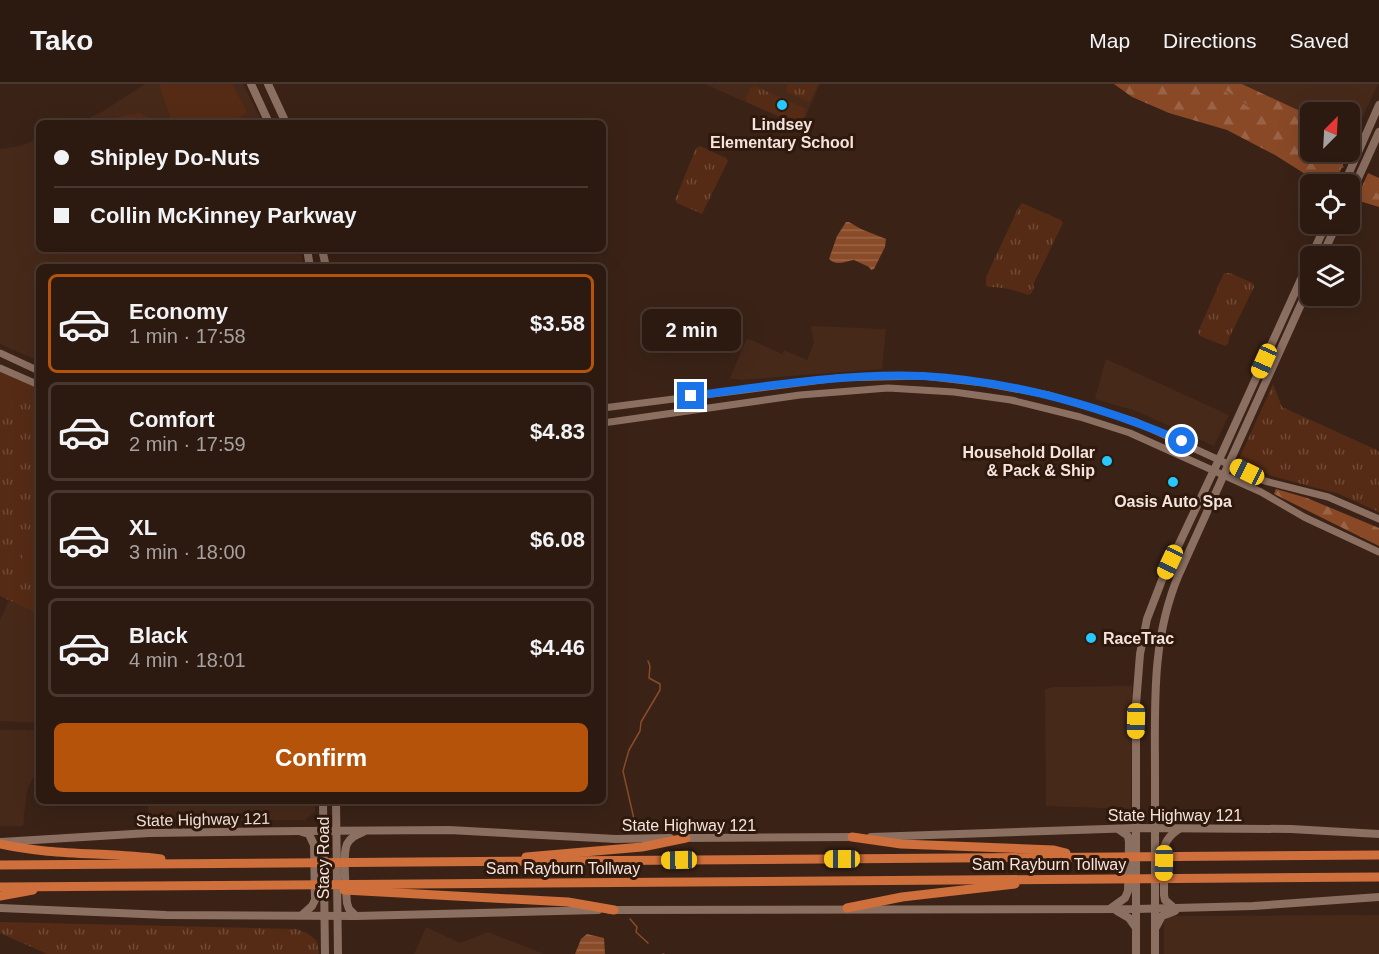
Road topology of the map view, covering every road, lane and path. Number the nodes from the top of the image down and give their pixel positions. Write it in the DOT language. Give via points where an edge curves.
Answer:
graph roads {
  1 [pos="252,84"];
  2 [pos="268,84"];
  3 [pos="1379,105"];
  4 [pos="268,120"];
  5 [pos="285,120"];
  6 [pos="1379,132"];
  7 [pos="1364,139"];
  8 [pos="1374,143"];
  9 [pos="1348,174"];
  10 [pos="1360,174"];
  11 [pos="1321,234"];
  12 [pos="1300,306"];
  13 [pos="0,353"];
  14 [pos="0,368"];
  15 [pos="36,369"];
  16 [pos="36,385"];
  17 [pos="606,408"];
  18 [pos="606,423"];
  19 [pos="1219,459"];
  20 [pos="1229,463"];
  21 [pos="1213,472"];
  22 [pos="1223,475"];
  23 [pos="1379,519"];
  24 [pos="1379,552"];
  25 [pos="1136,774"];
  26 [pos="323,804"];
  27 [pos="336,804"];
  28 [pos="1136,828"];
  29 [pos="1155,828"];
  30 [pos="1180,828"];
  31 [pos="1115,829"];
  32 [pos="300,831"];
  33 [pos="323,831"];
  34 [pos="337,831"];
  35 [pos="367,831"];
  36 [pos="1379,834"];
  37 [pos="852,837"];
  38 [pos="686,838"];
  39 [pos="0,843"];
  40 [pos="1379,855"];
  41 [pos="1086,857"];
  42 [pos="516,862"];
  43 [pos="196,863"];
  44 [pos="0,865"];
  45 [pos="1379,878"];
  46 [pos="1028,879"];
  47 [pos="48,886"];
  48 [pos="0,887"];
  49 [pos="359,888"];
  50 [pos="0,896"];
  51 [pos="1379,897"];
  52 [pos="0,908"];
  53 [pos="847,908"];
  54 [pos="1154,908"];
  55 [pos="1174,908"];
  56 [pos="1195,908"];
  57 [pos="1110,909"];
  58 [pos="1136,909"];
  59 [pos="614,910"];
  60 [pos="302,915"];
  61 [pos="325,916"];
  62 [pos="337,916"];
  63 [pos="356,916"];
  64 [pos="1136,928"];
  65 [pos="1155,932"];
  66 [pos="325,954"];
  67 [pos="338,954"];
  68 [pos="1136,954"];
  69 [pos="1155,954"];
  1 -- 4 [label="main road"];
  2 -- 5 [label="main road"];
  3 -- 7 [label="main road"];
  6 -- 8 [label="main road"];
  7 -- 8 [label="main road"];
  7 -- 9 [label="main road"];
  8 -- 10 [label="main road"];
  11 -- 19 [label="main road"];
  12 -- 20 [label="main road"];
  13 -- 15 [label="street"];
  14 -- 16 [label="street"];
  17 -- 19 [label="street" via="820,380 923,376 1012,388 1083,405 1134,421"];
  18 -- 21 [label="street" via="841,390 903,388 972,394 1048,408 1120,429"];
  19 -- 20 [label="street"];
  19 -- 21 [label="main road"];
  20 -- 22 [label="main road"];
  20 -- 23 [label="street" via="1265,481 1328,497"];
  21 -- 22 [label="street"];
  21 -- 25 [label="main road" via="1162,580 1145,629 1136,705"];
  22 -- 24 [label="street"];
  22 -- 29 [label="main road" via="1174,586 1162,623 1155,703"];
  25 -- 28 [label="main road"];
  25 -- 31 [label="main road" via="1132,782 1132,818"];
  26 -- 33 [label="main road, Stacy Road"];
  27 -- 34 [label="main road, Stacy Road"];
  28 -- 29 [label="main road, State Highway 121"];
  28 -- 31 [label="main road, State Highway 121"];
  28 -- 58 [label="main road"];
  29 -- 30 [label="main road, State Highway 121"];
  29 -- 54 [label="main road"];
  30 -- 36 [label="main road, State Highway 121"];
  30 -- 55 [label="main road" via="1164,847 1164,895"];
  31 -- 37 [label="main road, State Highway 121"];
  31 -- 57 [label="main road" via="1128,836 1128,891"];
  32 -- 33 [label="main road, State Highway 121"];
  32 -- 39 [label="main road, State Highway 121" via="149,833"];
  32 -- 60 [label="main road" via="309,834 314,845 315,900"];
  33 -- 34 [label="main road, State Highway 121"];
  33 -- 61 [label="main road, Stacy Road"];
  34 -- 35 [label="main road, State Highway 121"];
  34 -- 62 [label="main road, Stacy Road"];
  35 -- 38 [label="main road, State Highway 121"];
  35 -- 63 [label="main road" via="353,836 347,844 347,903"];
  37 -- 38 [label="main road, State Highway 121"];
  37 -- 41 [label="highway" via="901,844 1054,850"];
  38 -- 42 [label="highway" via="642,847 528,856"];
  39 -- 43 [label="highway" via="21,849"];
  40 -- 41 [label="highway, Sam Rayburn Tollway"];
  41 -- 42 [label="highway, Sam Rayburn Tollway"];
  42 -- 43 [label="highway, Sam Rayburn Tollway"];
  43 -- 44 [label="highway, Sam Rayburn Tollway"];
  45 -- 46 [label="highway, Sam Rayburn Tollway"];
  46 -- 49 [label="highway, Sam Rayburn Tollway"];
  46 -- 53 [label="highway"];
  47 -- 48 [label="highway, Sam Rayburn Tollway"];
  47 -- 49 [label="highway, Sam Rayburn Tollway"];
  47 -- 50 [label="highway"];
  49 -- 59 [label="highway" via="568,902"];
  51 -- 56 [label="main road"];
  52 -- 60 [label="main road" via="166,915"];
  53 -- 57 [label="main road"];
  53 -- 59 [label="main road"];
  54 -- 55 [label="main road"];
  54 -- 58 [label="main road"];
  54 -- 65 [label="main road"];
  55 -- 56 [label="main road"];
  56 -- 65 [label="main road" via="1168,912"];
  57 -- 58 [label="main road"];
  57 -- 64 [label="main road" via="1122,912"];
  58 -- 64 [label="main road"];
  59 -- 63 [label="main road"];
  60 -- 61 [label="main road"];
  61 -- 62 [label="main road"];
  61 -- 66 [label="main road, Stacy Road"];
  62 -- 63 [label="main road"];
  62 -- 67 [label="main road, Stacy Road"];
  64 -- 68 [label="main road"];
  65 -- 69 [label="main road"];
}
